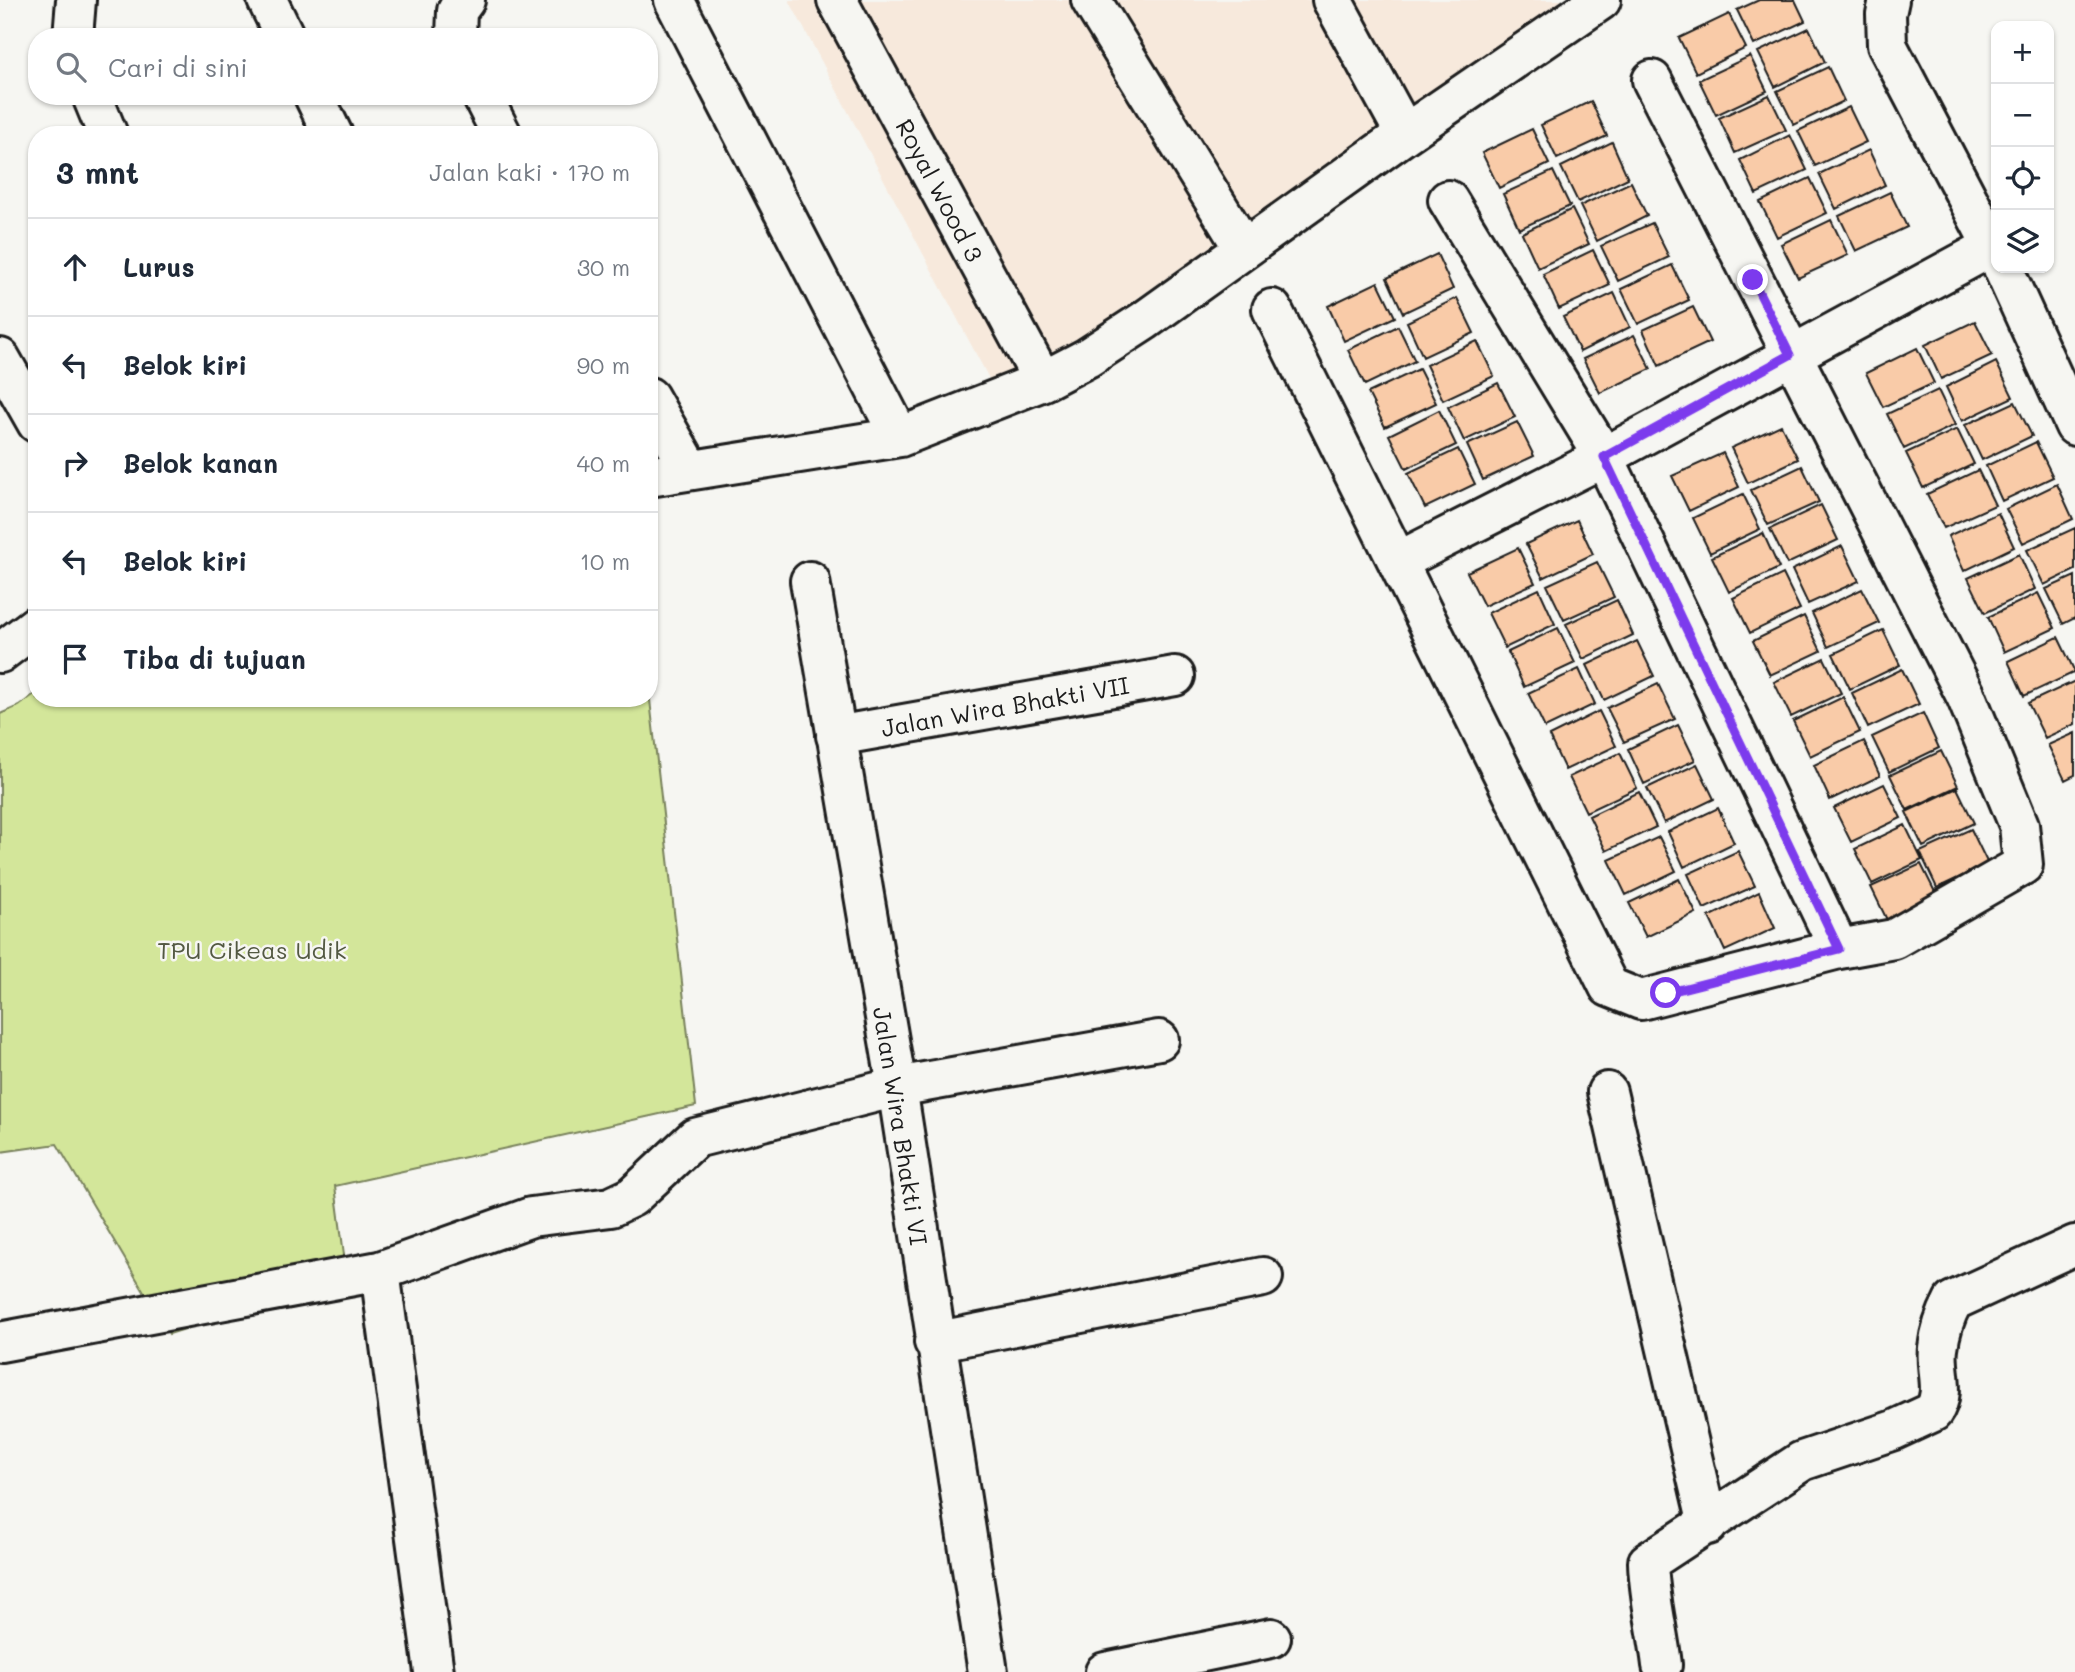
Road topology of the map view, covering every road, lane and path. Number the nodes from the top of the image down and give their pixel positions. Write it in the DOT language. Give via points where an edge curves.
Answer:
graph roads {
  1 [pos="76,0"];
  2 [pos="267,0"];
  3 [pos="465,0"];
  4 [pos="674,0"];
  5 [pos="837,0"];
  6 [pos="1091,0"];
  7 [pos="1332,0"];
  8 [pos="1601,0"];
  9 [pos="1889,0"];
  10 [pos="74,28"];
  11 [pos="281,28"];
  12 [pos="456,28"];
  13 [pos="1652,80"];
  14 [pos="96,105"];
  15 [pos="318,105"];
  16 [pos="487,105"];
  17 [pos="104,126"];
  18 [pos="329,126"];
  19 [pos="497,126"];
  20 [pos="1405,134"];
  21 [pos="1448,200"];
  22 [pos="1991,244"];
  23 [pos="1244,249"];
  24 [pos="1991,259"];
  25 [pos="2005,273"];
  26 [pos="1272,309"];
  27 [pos="1790,355"];
  28 [pos="0,358"];
  29 [pos="1043,381"];
  30 [pos="28,407"];
  31 [pos="658,413"];
  32 [pos="2075,426"];
  33 [pos="900,437"];
  34 [pos="1604,457"];
  35 [pos="690,469"];
  36 [pos="658,475"];
  37 [pos="1399,561"];
  38 [pos="810,580"];
  39 [pos="28,632"];
  40 [pos="0,653"];
  41 [pos="1175,676"];
  42 [pos="836,736"];
  43 [pos="1839,949"];
  44 [pos="1159,1040"];
  45 [pos="897,1087"];
  46 [pos="1607,1092"];
  47 [pos="2075,1245"];
  48 [pos="380,1271"];
  49 [pos="1263,1277"];
  50 [pos="0,1342"];
  51 [pos="934,1342"];
  52 [pos="1708,1525"];
  53 [pos="1271,1638"];
  54 [pos="1662,1665"];
  55 [pos="434,1672"];
  56 [pos="988,1672"];
  57 [pos="1105,1672"];
  1 -- 10 [label="street"];
  2 -- 11 [label="street"];
  3 -- 12 [label="street" via="457,11"];
  4 -- 33 [label="street"];
  5 -- 29 [label="street, Royal Wood 3"];
  6 -- 23 [label="street"];
  7 -- 20 [label="street"];
  8 -- 20 [label="street"];
  9 -- 22 [label="street" via="1887,45"];
  13 -- 27 [label="street"];
  14 -- 17 [label="street"];
  15 -- 18 [label="street"];
  16 -- 19 [label="street"];
  20 -- 23 [label="street"];
  21 -- 34 [label="street"];
  23 -- 29 [label="street" via="1144,321"];
  24 -- 27 [label="street"];
  25 -- 32 [label="street"];
  26 -- 37 [label="street"];
  27 -- 34 [label="street"];
  27 -- 43 [label="street" via="1965,696 2019,825 2023,865 1894,939"];
  28 -- 30 [label="street"];
  29 -- 33 [label="street"];
  31 -- 35 [label="street"];
  33 -- 35 [label="street"];
  34 -- 37 [label="street"];
  34 -- 43 [label="street"];
  35 -- 36 [label="street"];
  37 -- 43 [label="street" via="1609,986 1641,1000"];
  38 -- 42 [label="street, Jalan Wira Bhakti VI"];
  39 -- 40 [label="street"];
  41 -- 42 [label="street, Jalan Wira Bhakti VII"];
  42 -- 45 [label="street, Jalan Wira Bhakti VI"];
  44 -- 45 [label="street"];
  45 -- 48 [label="street" via="695,1138 632,1197 611,1207 531,1217"];
  45 -- 51 [label="street, Jalan Wira Bhakti VI"];
  46 -- 52 [label="street"];
  47 -- 52 [label="street" via="1953,1301 1944,1316 1937,1349 1940,1396 1933,1412 1802,1461"];
  48 -- 50 [label="street"];
  48 -- 55 [label="street"];
  49 -- 51 [label="street"];
  51 -- 56 [label="street, Jalan Wira Bhakti VI"];
  52 -- 54 [label="street" via="1648,1562"];
  53 -- 57 [label="street"];
}
